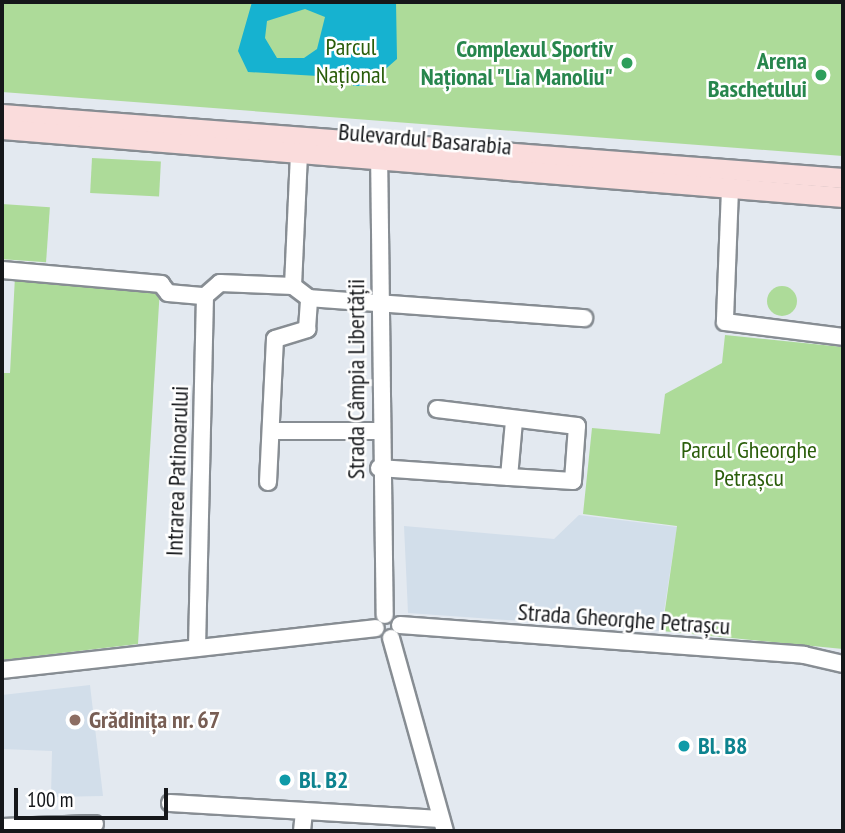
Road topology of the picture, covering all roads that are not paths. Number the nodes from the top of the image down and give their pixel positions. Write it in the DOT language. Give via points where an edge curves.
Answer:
graph roads {
  1 [pos="2,114"];
  2 [pos="2,130"];
  3 [pos="379,151"];
  4 [pos="299,153"];
  5 [pos="843,178"];
  6 [pos="730,189"];
  7 [pos="843,197"];
  8 [pos="2,270"];
  9 [pos="293,286"];
  10 [pos="205,296"];
  11 [pos="309,298"];
  12 [pos="379,303"];
  13 [pos="584,318"];
  14 [pos="843,337"];
  15 [pos="438,409"];
  16 [pos="514,421"];
  17 [pos="271,431"];
  18 [pos="379,431"];
  19 [pos="379,468"];
  20 [pos="509,477"];
  21 [pos="268,482"];
  22 [pos="380,621"];
  23 [pos="395,632"];
  24 [pos="197,648"];
  25 [pos="843,664"];
  26 [pos="2,670"];
  27 [pos="170,803"];
  28 [pos="303,811"];
  29 [pos="95,824"];
  30 [pos="443,825"];
  31 [pos="2,827"];
  32 [pos="302,831"];
  1 -- 3 [label="main road, Bulevardul Basarabia"];
  2 -- 4 [label="main road, Bulevardul Basarabia"];
  3 -- 4 [label="main road, Bulevardul Basarabia"];
  3 -- 5 [label="main road, Bulevardul Basarabia"];
  3 -- 6 [label="main road, Bulevardul Basarabia"];
  3 -- 12 [label="street, Strada Câmpia Libertății"];
  4 -- 9 [label="street"];
  6 -- 7 [label="main road, Bulevardul Basarabia"];
  6 -- 14 [label="street" via="725,323"];
  8 -- 10 [label="street" via="161,284 168,293"];
  9 -- 10 [label="street" via="220,284"];
  9 -- 11 [label="street"];
  10 -- 24 [label="street, Intrarea Patinoarului"];
  11 -- 12 [label="street"];
  11 -- 17 [label="street" via="307,329 275,340"];
  12 -- 13 [label="street"];
  12 -- 18 [label="street, Strada Câmpia Libertății"];
  15 -- 16 [label="street"];
  16 -- 20 [label="street"];
  16 -- 20 [label="street" via="578,430 573,481"];
  17 -- 18 [label="street"];
  17 -- 21 [label="street"];
  18 -- 19 [label="street, Strada Câmpia Libertății"];
  19 -- 20 [label="street"];
  19 -- 22 [label="street, Strada Câmpia Libertății"];
  22 -- 23 [label="street"];
  22 -- 24 [label="street"];
  23 -- 25 [label="street, Strada Gheorghe Petrașcu" via="804,655"];
  23 -- 30 [label="street"];
  24 -- 26 [label="street"];
  27 -- 28 [label="street"];
  28 -- 30 [label="street"];
  28 -- 32 [label="street"];
  29 -- 31 [label="street"];
}
